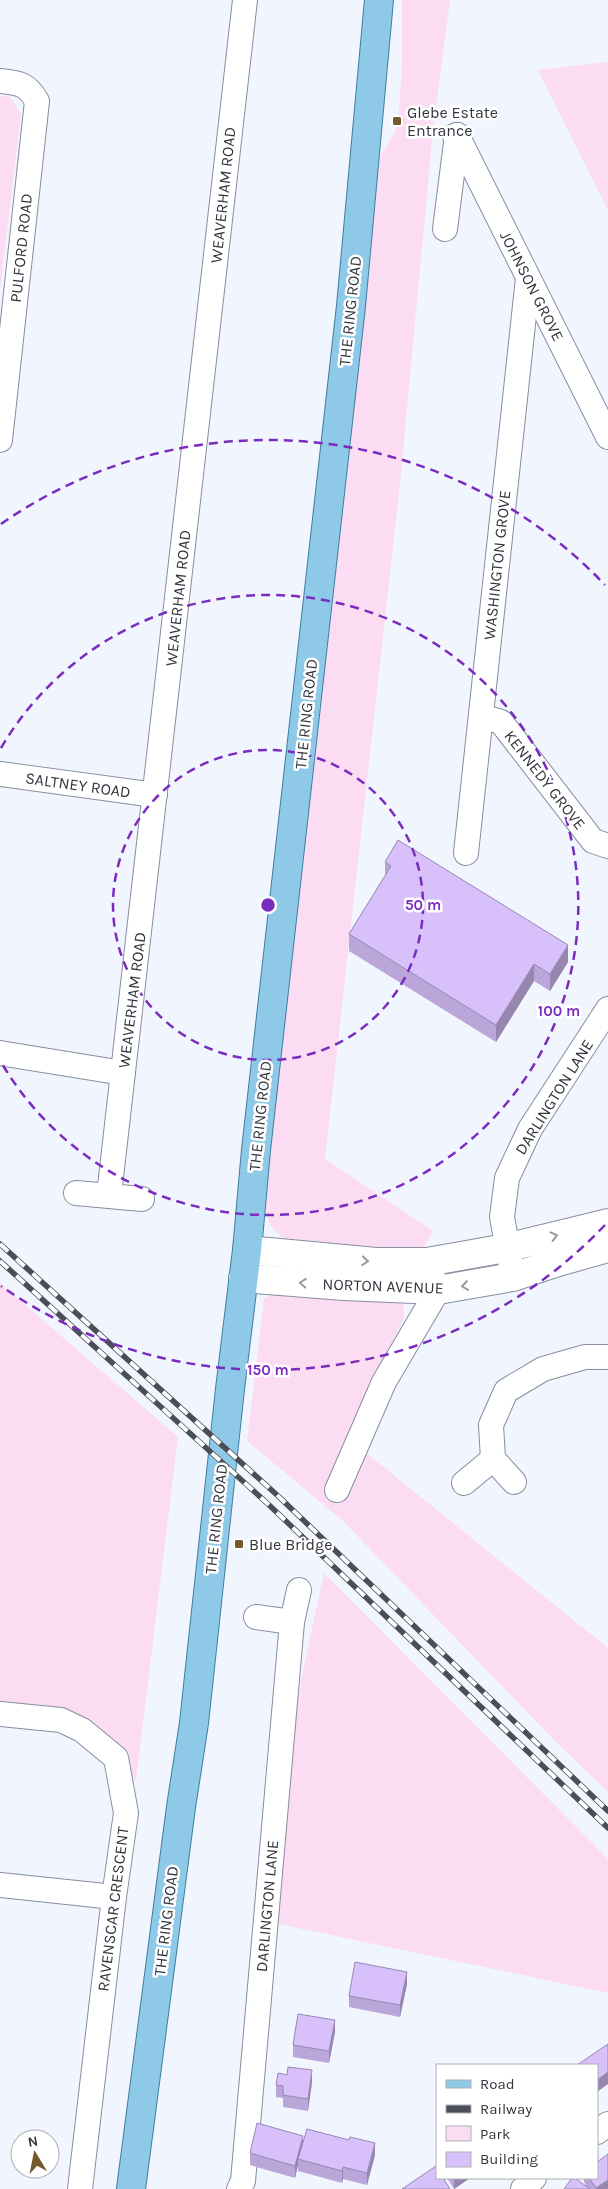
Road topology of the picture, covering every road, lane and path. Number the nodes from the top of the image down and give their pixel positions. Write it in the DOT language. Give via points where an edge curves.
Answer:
graph roads {
  1 [pos="245,0"];
  2 [pos="379,0"];
  3 [pos="0,81"];
  4 [pos="445,229"];
  5 [pos="528,278"];
  6 [pos="608,436"];
  7 [pos="0,440"];
  8 [pos="481,716"];
  9 [pos="0,774"];
  10 [pos="155,795"];
  11 [pos="608,846"];
  12 [pos="466,853"];
  13 [pos="608,1008"];
  14 [pos="0,1053"];
  15 [pos="123,1073"];
  16 [pos="76,1192"];
  17 [pos="109,1196"];
  18 [pos="142,1199"];
  19 [pos="608,1223"];
  20 [pos="506,1248"];
  21 [pos="608,1248"];
  22 [pos="247,1250"];
  23 [pos="426,1262"];
  24 [pos="513,1277"];
  25 [pos="243,1278"];
  26 [pos="438,1290"];
  27 [pos="608,1357"];
  28 [pos="493,1459"];
  29 [pos="514,1482"];
  30 [pos="464,1484"];
  31 [pos="337,1490"];
  32 [pos="299,1590"];
  33 [pos="256,1617"];
  34 [pos="292,1622"];
  35 [pos="0,1714"];
  36 [pos="0,1885"];
  37 [pos="114,1897"];
  38 [pos="533,2179"];
  39 [pos="80,2189"];
  40 [pos="131,2189"];
  41 [pos="239,2189"];
  42 [pos="523,2189"];
  1 -- 10 [label="street, WEAVERHAM ROAD"];
  2 -- 22 [label="main road, THE RING ROAD" via="351,306"];
  3 -- 7 [label="street, PULFORD ROAD" via="29,88 37,101"];
  4 -- 5 [label="street, JOHNSON GROVE" via="456,135"];
  5 -- 6 [label="street, JOHNSON GROVE"];
  5 -- 8 [label="street, WASHINGTON GROVE"];
  8 -- 11 [label="street, KENNEDY GROVE" via="500,722 593,840"];
  8 -- 12 [label="street, WASHINGTON GROVE"];
  9 -- 10 [label="street, SALTNEY ROAD"];
  10 -- 15 [label="street, WEAVERHAM ROAD"];
  13 -- 20 [label="street, DARLINGTON LANE" via="530,1129 507,1178 502,1217"];
  14 -- 15 [label="street"];
  15 -- 17 [label="street, WEAVERHAM ROAD"];
  16 -- 17 [label="street"];
  17 -- 18 [label="street"];
  20 -- 19 [label="street, NORTON AVENUE, one-way"];
  20 -- 23 [label="street, NORTON AVENUE"];
  20 -- 24 [label="street, DARLINGTON LANE"];
  21 -- 24 [label="street, NORTON AVENUE"];
  22 -- 23 [label="street, NORTON AVENUE, one-way" via="376,1262"];
  22 -- 25 [label="main road, THE RING ROAD"];
  23 -- 26 [label="street"];
  24 -- 26 [label="street, NORTON AVENUE, one-way"];
  26 -- 25 [label="street, NORTON AVENUE, one-way"];
  25 -- 40 [label="main road, THE RING ROAD" via="194,1723"];
  26 -- 31 [label="street" via="384,1382"];
  27 -- 28 [label="street" via="585,1357 543,1369 506,1391 492,1425"];
  28 -- 29 [label="street"];
  28 -- 30 [label="street"];
  32 -- 34 [label="street, DARLINGTON LANE"];
  33 -- 34 [label="street"];
  34 -- 41 [label="street, DARLINGTON LANE" via="243,2181"];
  35 -- 37 [label="street, RAVENSCAR CRESCENT" via="61,1720 82,1730 116,1758 126,1813"];
  36 -- 37 [label="street"];
  37 -- 39 [label="street, RAVENSCAR CRESCENT"];
  38 -- 42 [label="street"];
}
